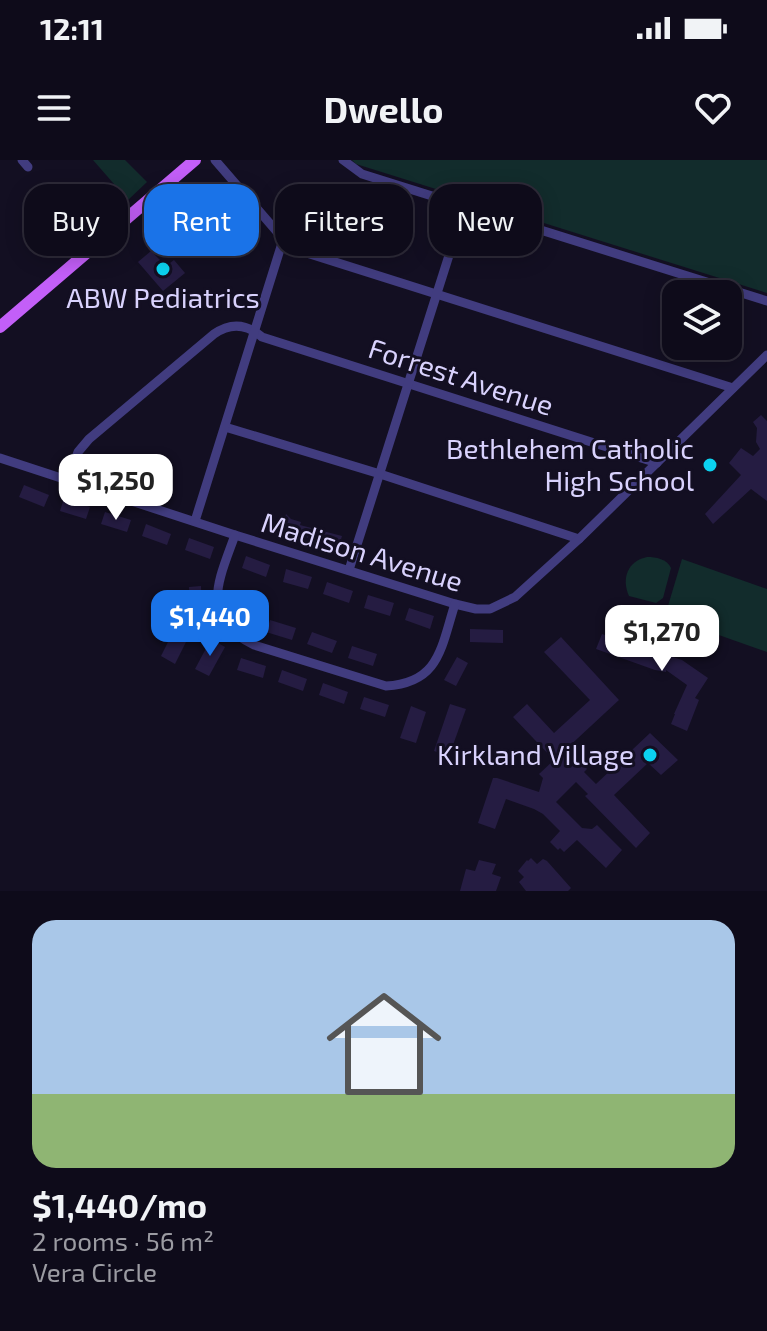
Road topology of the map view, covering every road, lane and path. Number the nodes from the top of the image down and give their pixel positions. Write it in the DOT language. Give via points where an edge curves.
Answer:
graph roads {
  1 [pos="195,160"];
  2 [pos="215,160"];
  3 [pos="343,160"];
  4 [pos="429,194"];
  5 [pos="542,229"];
  6 [pos="275,231"];
  7 [pos="278,256"];
  8 [pos="316,256"];
  9 [pos="449,256"];
  10 [pos="437,294"];
  11 [pos="767,301"];
  12 [pos="0,327"];
  13 [pos="254,330"];
  14 [pos="767,355"];
  15 [pos="408,383"];
  16 [pos="733,388"];
  17 [pos="225,427"];
  18 [pos="0,458"];
  19 [pos="657,463"];
  20 [pos="380,474"];
  21 [pos="68,480"];
  22 [pos="195,521"];
  23 [pos="235,535"];
  24 [pos="579,539"];
  25 [pos="349,570"];
  26 [pos="455,604"];
  1 -- 12 [label="main road"];
  2 -- 6 [label="street"];
  3 -- 4 [label="street" via="362,174"];
  5 -- 11 [label="street"];
  7 -- 13 [label="street"];
  8 -- 10 [label="street"];
  9 -- 10 [label="street"];
  10 -- 15 [label="street"];
  10 -- 16 [label="street"];
  13 -- 15 [label="street, Forrest Avenue" via="262,337"];
  13 -- 17 [label="street"];
  13 -- 21 [label="street" via="228,326 214,334 89,439"];
  14 -- 16 [label="street, Madison Avenue"];
  15 -- 19 [label="street, Forrest Avenue"];
  15 -- 20 [label="street"];
  16 -- 19 [label="street, Madison Avenue"];
  17 -- 20 [label="street"];
  17 -- 22 [label="street"];
  18 -- 21 [label="street, Madison Avenue"];
  19 -- 24 [label="street, Madison Avenue"];
  20 -- 24 [label="street"];
  20 -- 25 [label="street"];
  21 -- 22 [label="street, Madison Avenue"];
  22 -- 23 [label="street, Madison Avenue"];
  23 -- 25 [label="street, Madison Avenue"];
  23 -- 26 [label="street" via="217,587 224,620 241,639 298,659 386,686 414,681 437,658"];
  24 -- 26 [label="street, Madison Avenue" via="501,605 476,609"];
  25 -- 26 [label="street, Madison Avenue"];
}
